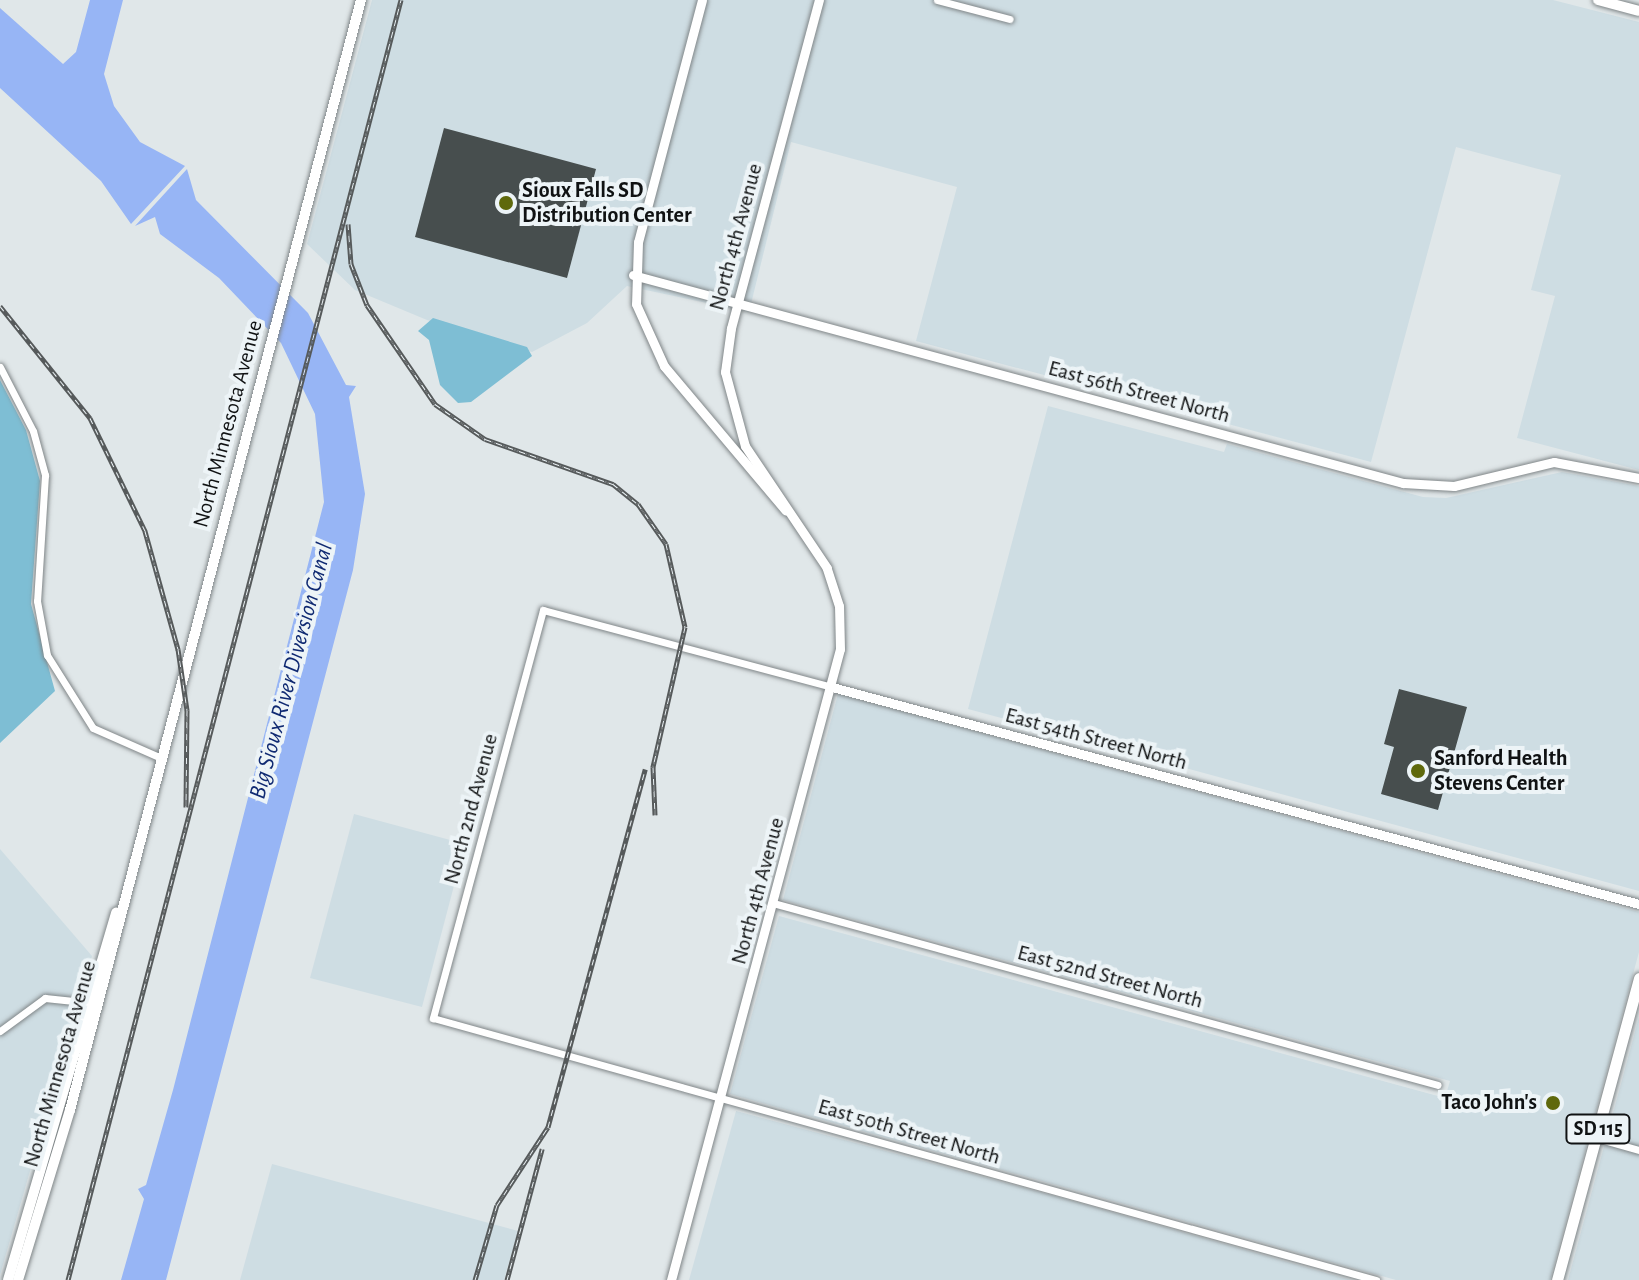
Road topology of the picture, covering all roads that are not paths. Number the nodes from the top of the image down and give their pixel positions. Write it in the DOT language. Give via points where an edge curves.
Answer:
graph roads {
  1 [pos="361,0"];
  2 [pos="702,0"];
  3 [pos="819,0"];
  4 [pos="937,0"];
  5 [pos="1598,0"];
  6 [pos="1639,11"];
  7 [pos="1010,19"];
  8 [pos="633,275"];
  9 [pos="737,303"];
  10 [pos="0,367"];
  11 [pos="1639,478"];
  12 [pos="795,518"];
  13 [pos="543,610"];
  14 [pos="832,687"];
  15 [pos="159,757"];
  16 [pos="773,903"];
  17 [pos="1639,904"];
  18 [pos="1639,978"];
  19 [pos="94,1003"];
  20 [pos="433,1018"];
  21 [pos="0,1031"];
  22 [pos="1438,1085"];
  23 [pos="720,1098"];
  24 [pos="1596,1138"];
  25 [pos="1639,1150"];
  26 [pos="8,1280"];
  27 [pos="18,1280"];
  28 [pos="671,1280"];
  29 [pos="1376,1280"];
  30 [pos="1557,1280"];
  1 -- 15 [label="main road, North Minnesota Avenue"];
  2 -- 8 [label="street, North 4th Avenue"];
  3 -- 9 [label="street, North 4th Avenue"];
  4 -- 7 [label="street"];
  5 -- 6 [label="main road"];
  8 -- 9 [label="street, East 56th Street North"];
  8 -- 12 [label="street, North 4th Avenue" via="639,316 655,354 766,494"];
  9 -- 11 [label="street, East 56th Street North" via="1403,483 1454,486 1554,462 1581,462"];
  9 -- 12 [label="street, North 4th Avenue" via="726,357 732,414 745,446"];
  10 -- 15 [label="street" via="33,431 45,475 38,615 53,670 93,728"];
  12 -- 14 [label="street, North 4th Avenue" via="821,556 836,593 840,649"];
  13 -- 14 [label="street, East 54th Street North"];
  13 -- 20 [label="street, North 2nd Avenue"];
  14 -- 16 [label="street, North 4th Avenue"];
  14 -- 17 [label="street, East 54th Street North"];
  15 -- 19 [label="main road, North Minnesota Avenue"];
  16 -- 22 [label="street, East 52nd Street North"];
  16 -- 23 [label="street, North 4th Avenue"];
  18 -- 24 [label="main road, SD 115"];
  19 -- 21 [label="street" via="45,998"];
  19 -- 26 [label="main road, North Minnesota Avenue"];
  19 -- 27 [label="main road, North Minnesota Avenue"];
  20 -- 23 [label="street, East 50th Street North"];
  23 -- 28 [label="street, North 4th Avenue"];
  23 -- 29 [label="street, East 50th Street North"];
  24 -- 25 [label="street"];
  24 -- 30 [label="main road, SD 115"];
}
